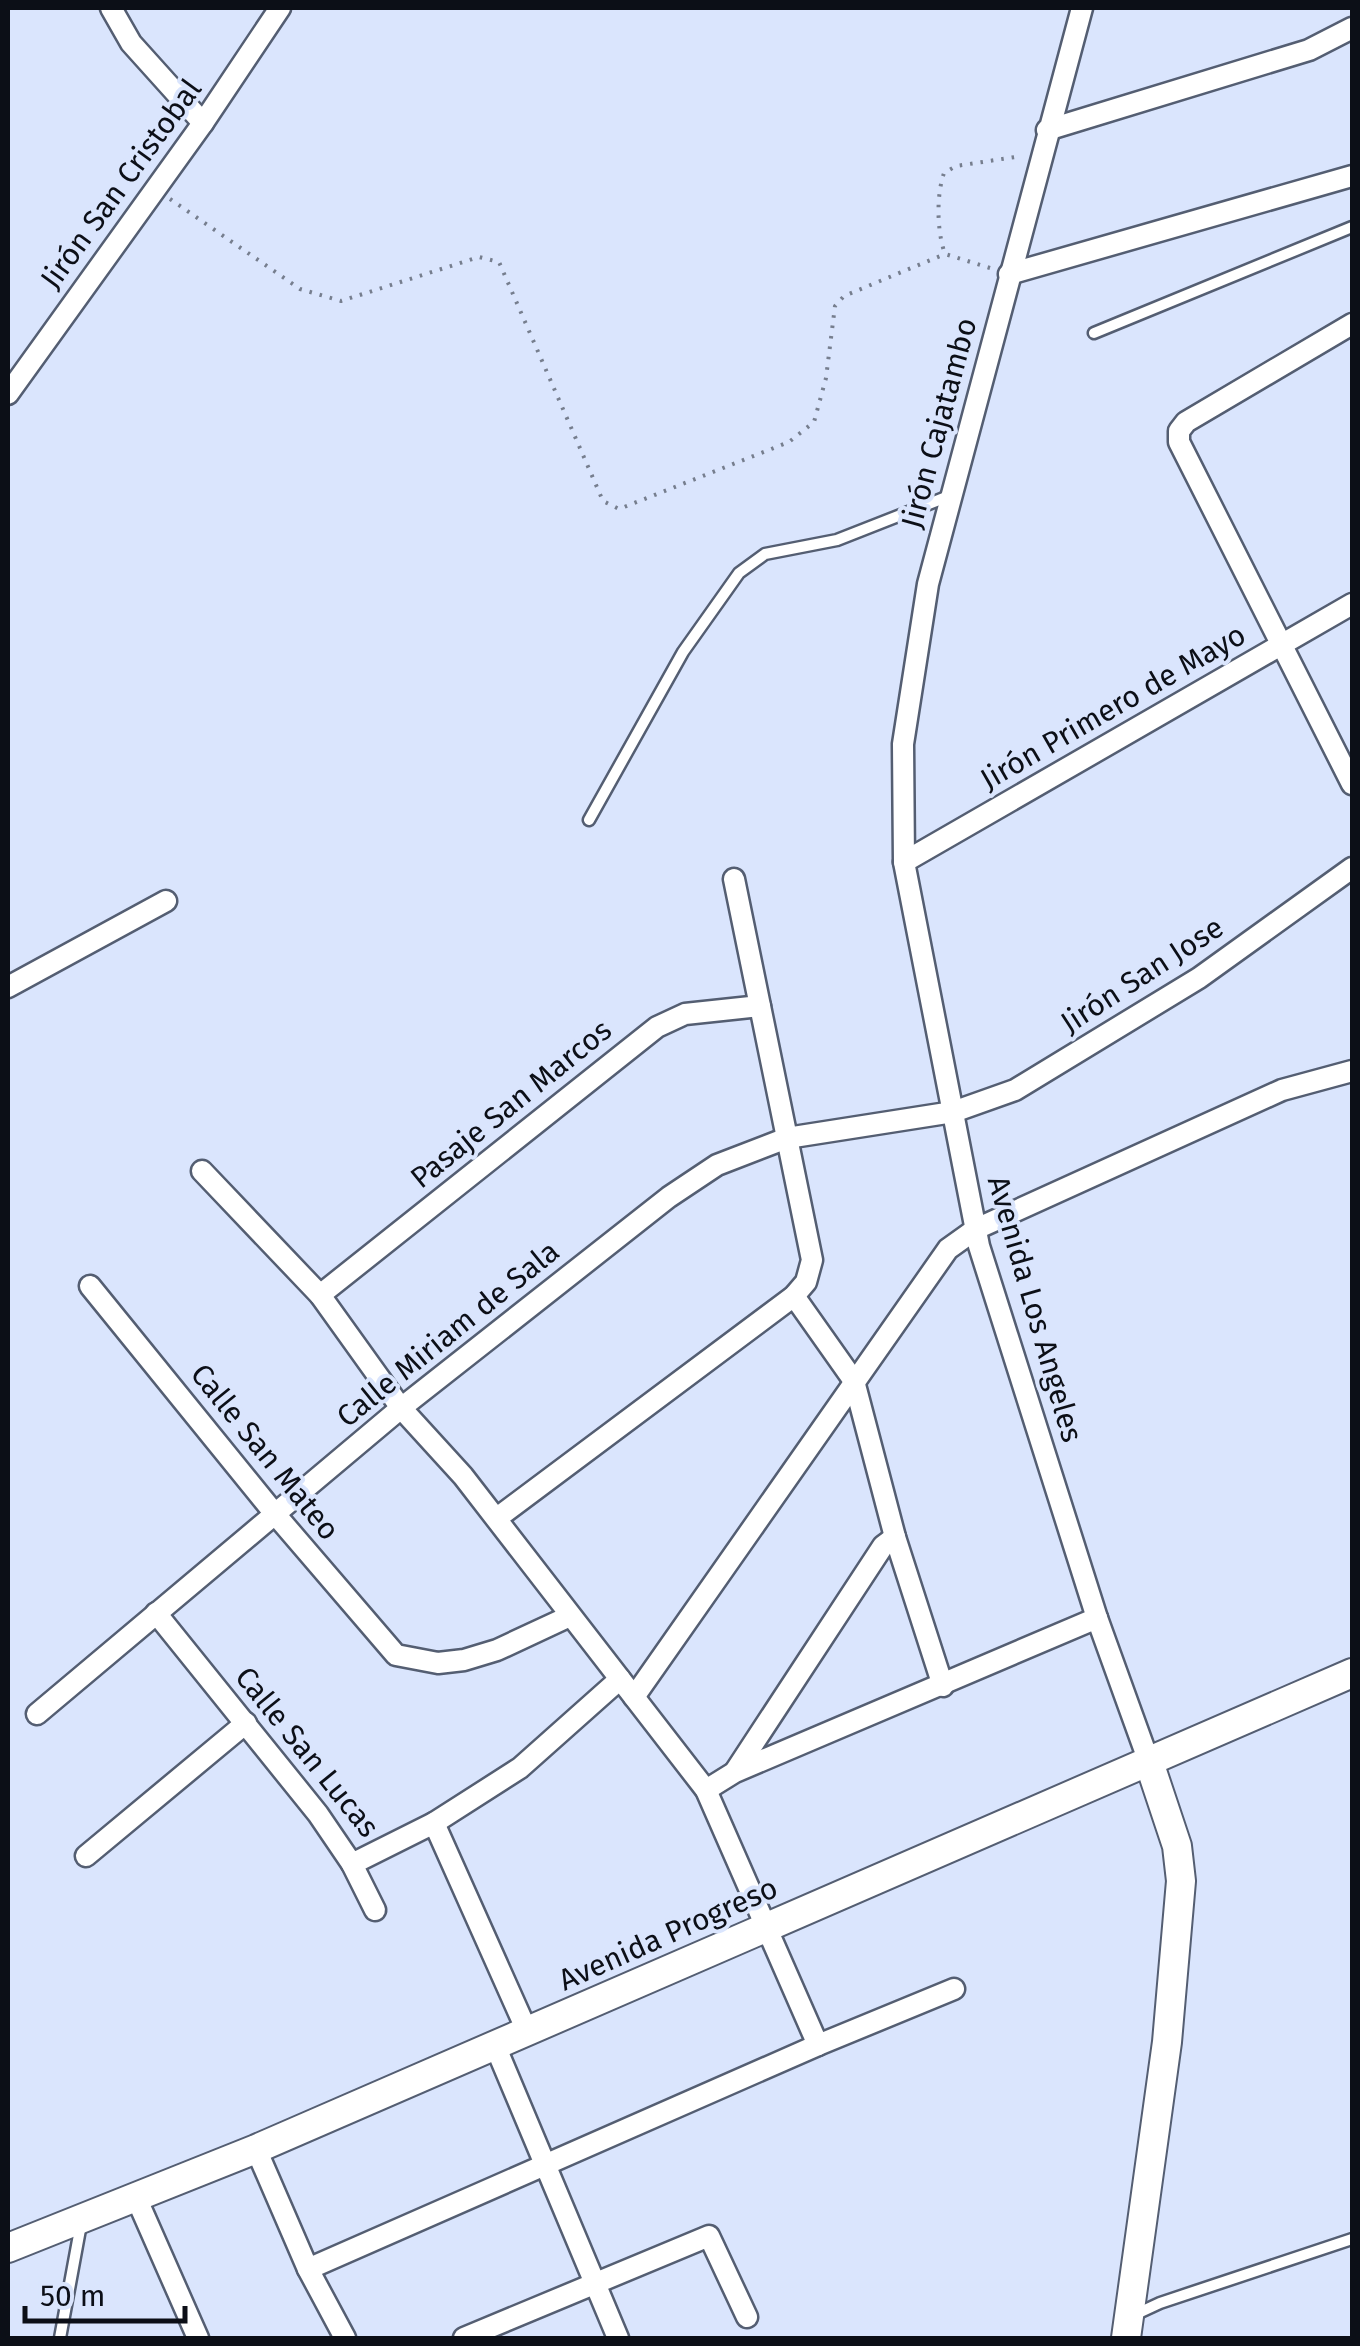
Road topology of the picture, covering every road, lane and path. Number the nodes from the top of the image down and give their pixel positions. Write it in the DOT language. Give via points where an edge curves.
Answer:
graph roads {
  1 [pos="111,8"];
  2 [pos="280,8"];
  3 [pos="1082,8"];
  4 [pos="1352,28"];
  5 [pos="204,123"];
  6 [pos="1047,130"];
  7 [pos="1041,153"];
  8 [pos="1352,176"];
  9 [pos="156,188"];
  10 [pos="1352,227"];
  11 [pos="945,254"];
  12 [pos="1009,274"];
  13 [pos="1352,324"];
  14 [pos="1094,333"];
  15 [pos="8,394"];
  16 [pos="950,496"];
  17 [pos="1352,604"];
  18 [pos="1283,644"];
  19 [pos="1352,784"];
  20 [pos="589,820"];
  21 [pos="904,862"];
  22 [pos="1352,868"];
  23 [pos="734,879"];
  24 [pos="166,901"];
  25 [pos="8,987"];
  26 [pos="760,1006"];
  27 [pos="1352,1071"];
  28 [pos="953,1112"];
  29 [pos="787,1138"];
  30 [pos="202,1171"];
  31 [pos="976,1229"];
  32 [pos="90,1286"];
  33 [pos="320,1295"];
  34 [pos="794,1296"];
  35 [pos="854,1381"];
  36 [pos="402,1408"];
  37 [pos="275,1514"];
  38 [pos="496,1518"];
  39 [pos="895,1537"];
  40 [pos="156,1614"];
  41 [pos="570,1616"];
  42 [pos="1097,1618"];
  43 [pos="1352,1673"];
  44 [pos="620,1679"];
  45 [pos="943,1686"];
  46 [pos="634,1697"];
  47 [pos="36,1714"];
  48 [pos="246,1723"];
  49 [pos="1149,1762"];
  50 [pos="736,1772"];
  51 [pos="706,1790"];
  52 [pos="434,1822"];
  53 [pos="86,1856"];
  54 [pos="352,1864"];
  55 [pos="375,1910"];
  56 [pos="766,1926"];
  57 [pos="954,1989"];
  58 [pos="527,2031"];
  59 [pos="494,2043"];
  60 [pos="818,2044"];
  61 [pos="256,2148"];
  62 [pos="544,2166"];
  63 [pos="134,2195"];
  64 [pos="82,2218"];
  65 [pos="1352,2239"];
  66 [pos="8,2248"];
  67 [pos="308,2269"];
  68 [pos="594,2286"];
  69 [pos="748,2316"];
  70 [pos="1129,2328"];
  71 [pos="60,2338"];
  72 [pos="198,2338"];
  73 [pos="346,2338"];
  74 [pos="464,2338"];
  75 [pos="618,2338"];
  1 -- 5 [label="street" via="131,43"];
  2 -- 5 [label="street, Jirón San Cristobal"];
  3 -- 6 [label="street, Jirón Cajatambo"];
  4 -- 6 [label="street" via="1309,50"];
  5 -- 9 [label="street, Jirón San Cristobal"];
  6 -- 7 [label="street, Jirón Cajatambo"];
  7 -- 11 [label="path" via="944,173"];
  7 -- 12 [label="street, Jirón Cajatambo"];
  8 -- 12 [label="street"];
  9 -- 11 [label="path" via="300,289 341,301 479,258 499,262 602,500 619,509 789,442 814,422 835,306 844,296"];
  9 -- 15 [label="street, Jirón San Cristobal"];
  10 -- 14 [label="lane"];
  11 -- 12 [label="path"];
  12 -- 16 [label="street, Jirón Cajatambo"];
  13 -- 18 [label="street" via="1180,431 1179,442"];
  16 -- 20 [label="lane" via="838,540 764,554 739,573 683,652"];
  16 -- 21 [label="street, Jirón Cajatambo" via="902,744"];
  17 -- 18 [label="street, Jirón Primero de Mayo"];
  18 -- 19 [label="street"];
  18 -- 21 [label="street, Jirón Primero de Mayo"];
  21 -- 28 [label="street, Avenida Los Angeles"];
  22 -- 28 [label="street, Jirón San Jose" via="1199,978 1015,1090"];
  23 -- 26 [label="street"];
  24 -- 25 [label="street"];
  26 -- 29 [label="street"];
  26 -- 33 [label="street, Pasaje San Marcos" via="685,1014 657,1027"];
  27 -- 31 [label="street" via="1282,1090"];
  28 -- 29 [label="street, Calle Miriam de Sala"];
  28 -- 31 [label="street, Avenida Los Angeles"];
  29 -- 34 [label="street" via="812,1260"];
  29 -- 36 [label="street, Calle Miriam de Sala" via="717,1165 669,1196"];
  30 -- 33 [label="street"];
  31 -- 35 [label="street" via="948,1249"];
  31 -- 42 [label="street, Avenida Los Angeles"];
  32 -- 37 [label="street, Calle San Mateo"];
  33 -- 36 [label="street"];
  34 -- 35 [label="street"];
  34 -- 38 [label="street"];
  35 -- 39 [label="street"];
  35 -- 46 [label="street"];
  36 -- 37 [label="street, Calle Miriam de Sala"];
  36 -- 38 [label="street"];
  37 -- 40 [label="street, Calle Miriam de Sala"];
  37 -- 41 [label="street, Calle San Mateo" via="396,1655 464,1660"];
  38 -- 41 [label="street"];
  39 -- 45 [label="street"];
  39 -- 50 [label="street"];
  40 -- 47 [label="street, Calle Miriam de Sala"];
  40 -- 48 [label="street, Calle San Lucas"];
  41 -- 44 [label="street"];
  42 -- 45 [label="street"];
  42 -- 49 [label="street, Avenida Los Angeles"];
  43 -- 49 [label="street, Avenida Progreso"];
  44 -- 46 [label="street"];
  44 -- 52 [label="street, Calle San Lucas" via="520,1768"];
  45 -- 50 [label="street"];
  46 -- 51 [label="street"];
  48 -- 53 [label="street"];
  48 -- 54 [label="street, Calle San Lucas"];
  49 -- 56 [label="street, Avenida Progreso"];
  49 -- 70 [label="street" via="1177,1846 1181,1881"];
  50 -- 51 [label="street"];
  51 -- 56 [label="street"];
  52 -- 54 [label="street, Calle San Lucas"];
  52 -- 58 [label="street"];
  54 -- 55 [label="street"];
  56 -- 58 [label="street, Avenida Progreso"];
  56 -- 60 [label="street"];
  57 -- 60 [label="street"];
  58 -- 59 [label="street, Avenida Progreso"];
  59 -- 61 [label="street, Avenida Progreso"];
  59 -- 62 [label="street"];
  60 -- 62 [label="street"];
  61 -- 63 [label="street, Avenida Progreso"];
  61 -- 67 [label="street"];
  62 -- 67 [label="street"];
  62 -- 68 [label="street"];
  63 -- 64 [label="street, Avenida Progreso"];
  63 -- 72 [label="street"];
  64 -- 66 [label="street, Avenida Progreso"];
  64 -- 71 [label="lane"];
  65 -- 70 [label="lane" via="1160,2303"];
  67 -- 73 [label="street"];
  68 -- 69 [label="street" via="710,2236"];
  68 -- 74 [label="street"];
  68 -- 75 [label="street"];
}
